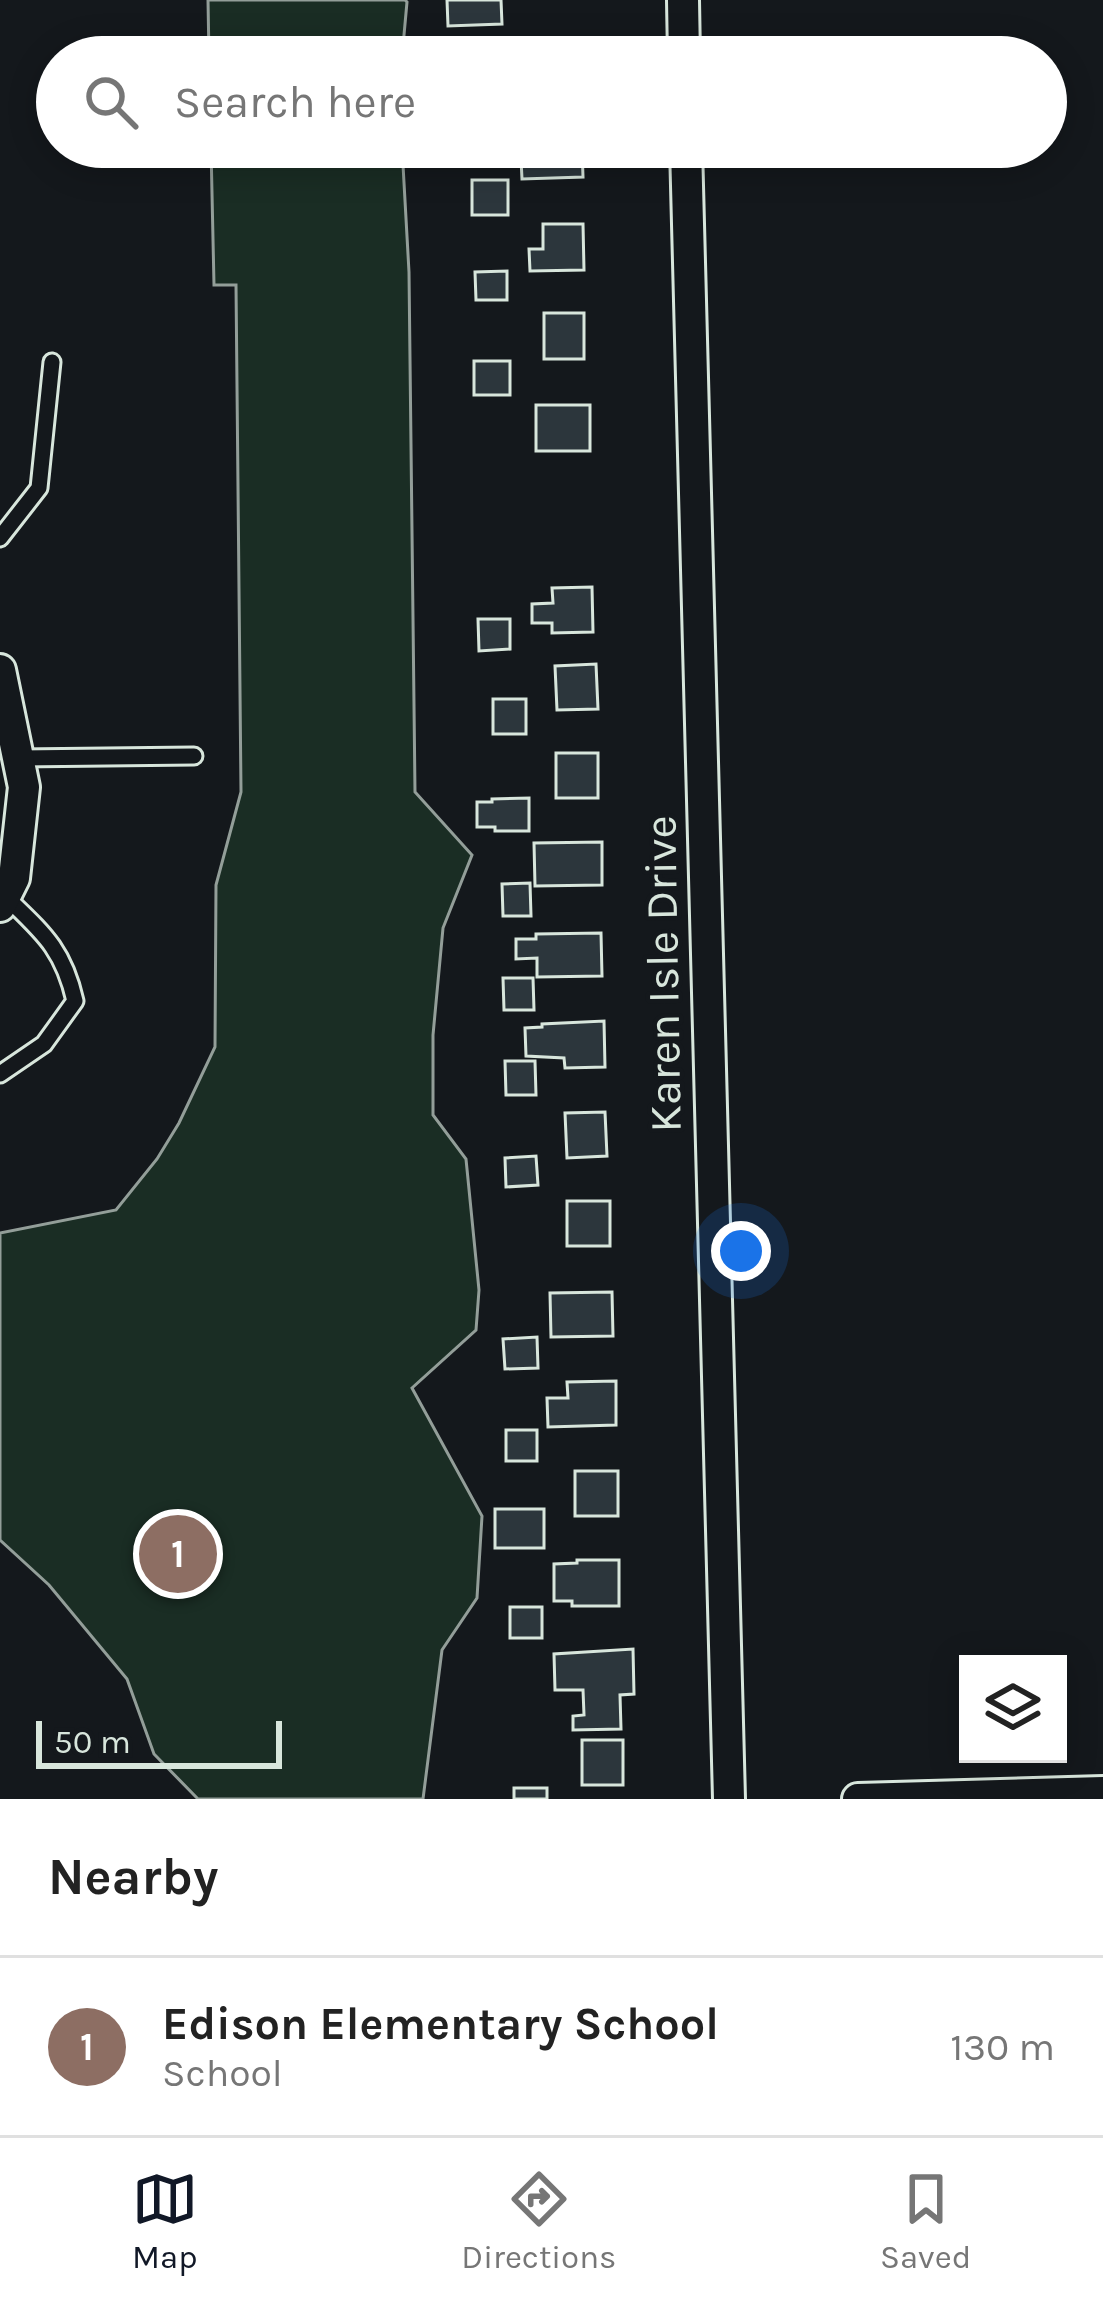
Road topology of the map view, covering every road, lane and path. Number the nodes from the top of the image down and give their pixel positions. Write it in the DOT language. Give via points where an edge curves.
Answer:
graph roads {
  1 [pos="682,0"];
  2 [pos="683,36"];
  3 [pos="687,168"];
  4 [pos="52,362"];
  5 [pos="0,538"];
  6 [pos="0,670"];
  7 [pos="194,756"];
  8 [pos="19,758"];
  9 [pos="2,901"];
  10 [pos="0,1074"];
  11 [pos="1103,1792"];
  12 [pos="729,1799"];
  13 [pos="858,1799"];
  1 -- 2 [label="street"];
  3 -- 12 [label="street, Karen Isle Drive"];
  4 -- 5 [label="lane" via="39,488"];
  6 -- 8 [label="street"];
  7 -- 8 [label="lane"];
  8 -- 9 [label="street" via="24,787 14,878"];
  9 -- 10 [label="lane" via="46,935 75,1001 44,1044"];
  11 -- 13 [label="street"];
}
